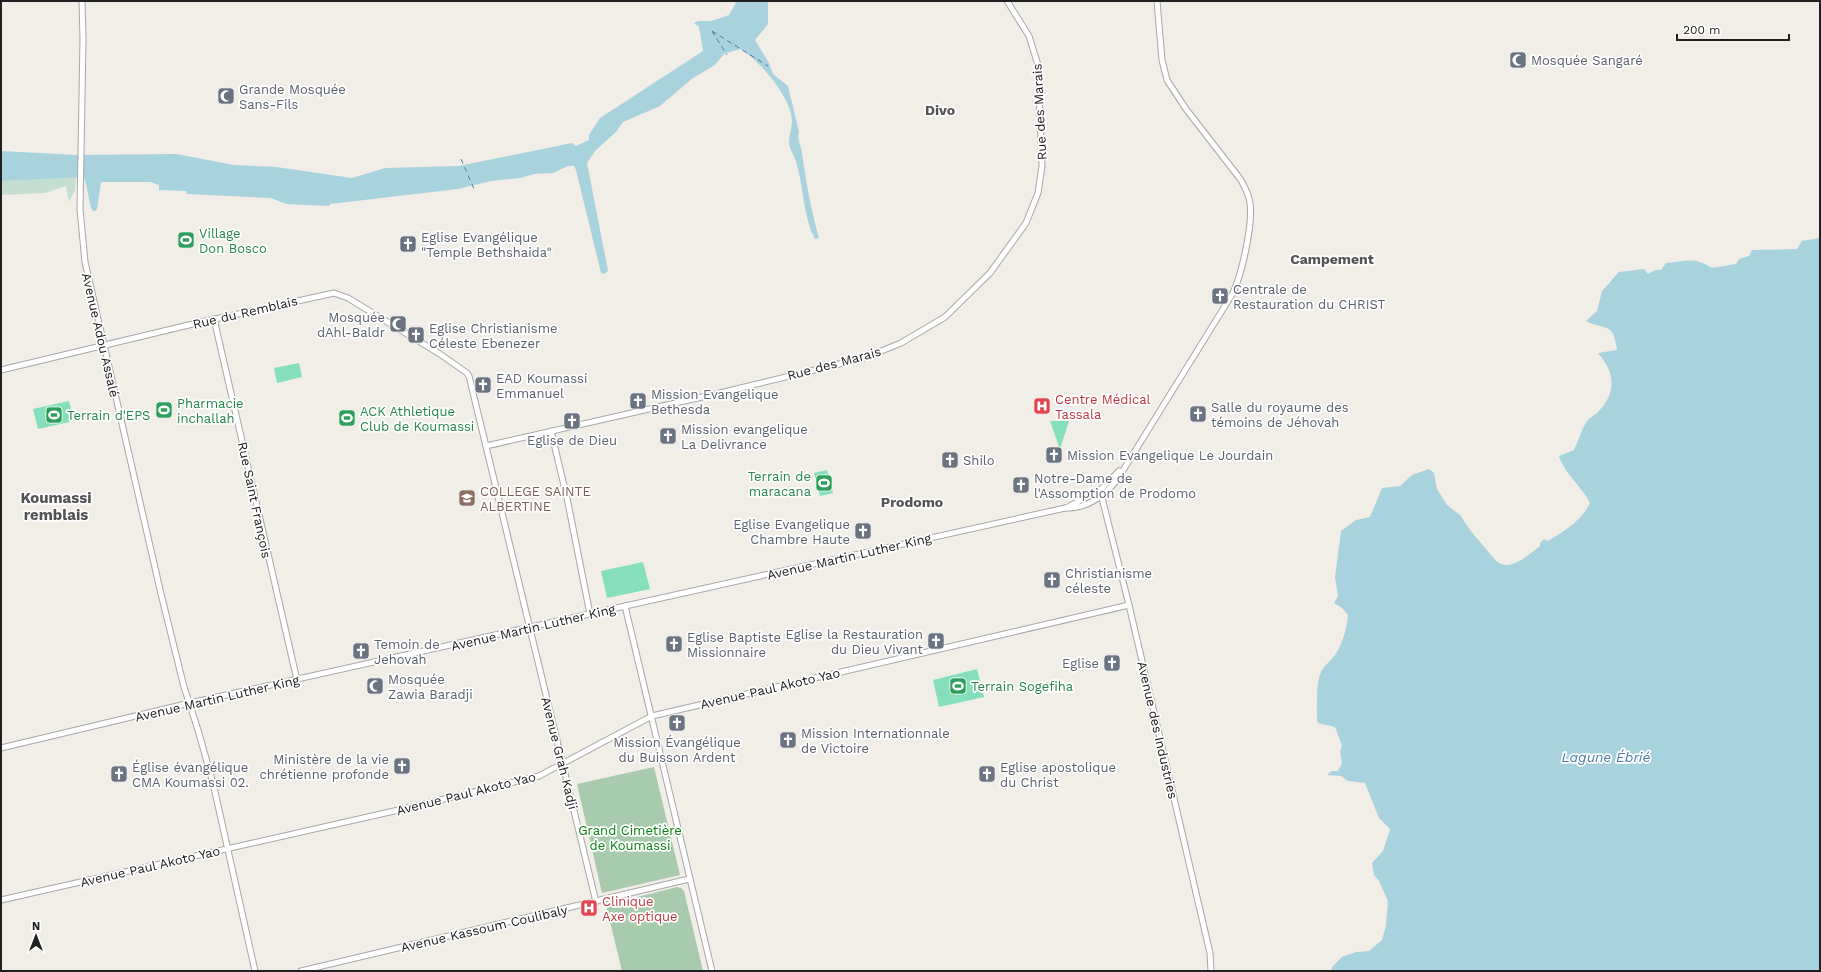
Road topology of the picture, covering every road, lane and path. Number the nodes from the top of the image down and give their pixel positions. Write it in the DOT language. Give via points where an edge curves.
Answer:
graph roads {
  1 [pos="82,1"];
  2 [pos="1007,1"];
  3 [pos="1157,1"];
  4 [pos="214,319"];
  5 [pos="103,346"];
  6 [pos="1,370"];
  7 [pos="469,376"];
  8 [pos="551,431"];
  9 [pos="486,446"];
  10 [pos="1124,466"];
  11 [pos="1100,490"];
  12 [pos="1102,496"];
  13 [pos="1065,508"];
  14 [pos="1129,605"];
  15 [pos="625,606"];
  16 [pos="590,614"];
  17 [pos="529,628"];
  18 [pos="297,680"];
  19 [pos="189,703"];
  20 [pos="652,716"];
  21 [pos="1,748"];
  22 [pos="562,764"];
  23 [pos="227,849"];
  24 [pos="689,880"];
  25 [pos="1,900"];
  26 [pos="596,902"];
  27 [pos="255,971"];
  28 [pos="301,971"];
  29 [pos="712,971"];
  30 [pos="1211,971"];
  1 -- 5 [label="street, Avenue Adou Assalé" via="80,209 85,262"];
  2 -- 8 [label="street, Rue des Marais" via="1029,36 1038,65 1041,182 1035,204 1025,225 990,273 957,306 922,332 864,358"];
  3 -- 10 [label="street, Avenue Martin Luther King" via="1162,60 1167,80 1241,180 1247,190 1251,209 1242,268 1233,293"];
  4 -- 5 [label="street, Rue du Remblais"];
  4 -- 7 [label="street, Rue du Remblais" via="337,293 440,354"];
  4 -- 18 [label="street, Rue Saint François"];
  5 -- 6 [label="street, Rue du Remblais"];
  5 -- 19 [label="street, Avenue Adou Assalé"];
  7 -- 9 [label="street, Avenue Grah Kadji"];
  8 -- 9 [label="street, Rue des Marais"];
  8 -- 16 [label="street"];
  9 -- 17 [label="street, Avenue Grah Kadji"];
  10 -- 11 [label="street, Avenue Martin Luther King"];
  10 -- 12 [label="street, Avenue Martin Luther King" via="1117,480"];
  11 -- 12 [label="street, Avenue des Industries"];
  11 -- 13 [label="street, Avenue Martin Luther King"];
  12 -- 13 [label="street, Avenue Martin Luther King" via="1078,507"];
  12 -- 14 [label="street, Avenue des Industries"];
  13 -- 15 [label="street, Avenue Martin Luther King"];
  14 -- 20 [label="street, Avenue Paul Akoto Yao"];
  14 -- 30 [label="street, Avenue des Industries" via="1210,953"];
  15 -- 16 [label="street, Avenue Martin Luther King"];
  15 -- 20 [label="street"];
  16 -- 17 [label="street, Avenue Martin Luther King"];
  17 -- 18 [label="street, Avenue Martin Luther King"];
  17 -- 22 [label="street, Avenue Grah Kadji"];
  18 -- 19 [label="street, Avenue Martin Luther King"];
  19 -- 21 [label="street, Avenue Martin Luther King"];
  19 -- 23 [label="street, Avenue Adou Assalé" via="213,783"];
  20 -- 22 [label="street, Avenue Paul Akoto Yao"];
  20 -- 24 [label="street"];
  22 -- 23 [label="street, Avenue Paul Akoto Yao" via="539,776"];
  22 -- 26 [label="street, Avenue Grah Kadji"];
  23 -- 25 [label="street, Avenue Paul Akoto Yao"];
  23 -- 27 [label="street, Avenue Adou Assalé"];
  24 -- 26 [label="street, Avenue Kassoum Coulibaly"];
  24 -- 29 [label="street"];
  26 -- 28 [label="street, Avenue Kassoum Coulibaly"];
}
